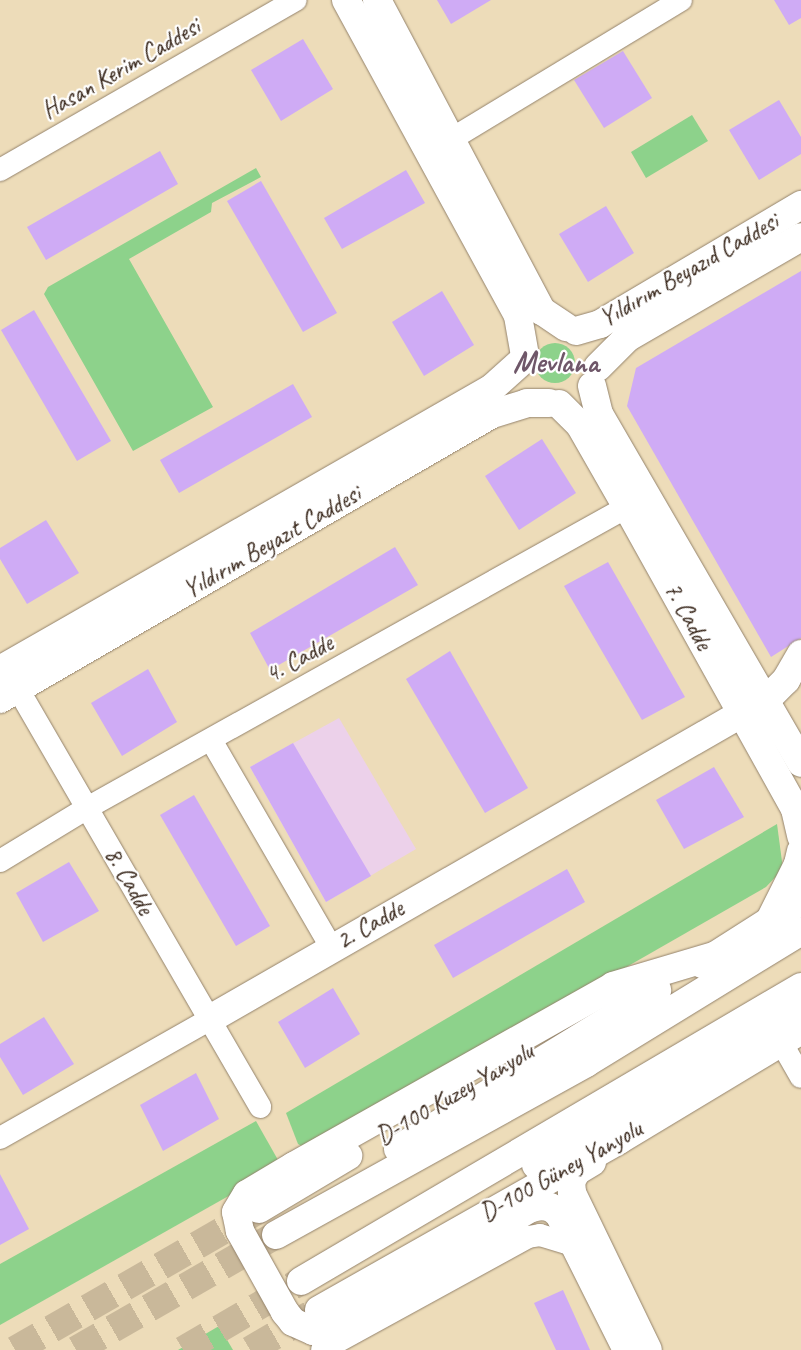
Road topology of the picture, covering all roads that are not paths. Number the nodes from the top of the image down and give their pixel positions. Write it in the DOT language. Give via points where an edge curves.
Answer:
graph roads {
  1 [pos="296,0"];
  2 [pos="346,0"];
  3 [pos="377,0"];
  4 [pos="680,0"];
  5 [pos="450,140"];
  6 [pos="0,170"];
  7 [pos="801,205"];
  8 [pos="801,237"];
  9 [pos="571,329"];
  10 [pos="522,356"];
  11 [pos="595,377"];
  12 [pos="554,404"];
  13 [pos="627,506"];
  14 [pos="801,654"];
  15 [pos="5,676"];
  16 [pos="767,699"];
  17 [pos="741,712"];
  18 [pos="212,740"];
  19 [pos="801,763"];
  20 [pos="87,808"];
  21 [pos="801,836"];
  22 [pos="801,851"];
  23 [pos="0,861"];
  24 [pos="801,901"];
  25 [pos="769,922"];
  26 [pos="801,931"];
  27 [pos="331,947"];
  28 [pos="717,955"];
  29 [pos="801,987"];
  30 [pos="657,990"];
  31 [pos="801,1012"];
  32 [pos="210,1020"];
  33 [pos="791,1036"];
  34 [pos="801,1077"];
  35 [pos="260,1107"];
  36 [pos="0,1138"];
  37 [pos="619,1140"];
  38 [pos="259,1209"];
  39 [pos="312,1215"];
  40 [pos="409,1218"];
  41 [pos="276,1235"];
  42 [pos="572,1239"];
  43 [pos="301,1281"];
  44 [pos="319,1310"];
  45 [pos="322,1350"];
  46 [pos="627,1350"];
  47 [pos="648,1350"];
  1 -- 6 [label="street, Hasan Kerim Caddesi"];
  2 -- 10 [label="main road" via="518,316"];
  3 -- 5 [label="main road"];
  4 -- 5 [label="street"];
  5 -- 9 [label="main road" via="542,311"];
  7 -- 9 [label="main road, Yıldırım Beyazıd Caddesi" via="600,324"];
  8 -- 11 [label="main road, Yıldırım Beyazıd Caddesi" via="627,338"];
  9 -- 10 [label="main road" via="542,331"];
  9 -- 11 [label="main road" via="592,346"];
  10 -- 12 [label="main road" via="525,383 539,399"];
  10 -- 15 [label="main road, Yıldırım Beyazıt Caddesi" via="492,388"];
  11 -- 12 [label="main road" via="578,399"];
  11 -- 16 [label="main road, 7. Cadde" via="599,414"];
  12 -- 13 [label="main road, 7. Cadde" via="580,425"];
  12 -- 15 [label="main road, Yıldırım Beyazıt Caddesi" via="527,403 492,414"];
  13 -- 17 [label="main road, 7. Cadde"];
  13 -- 18 [label="street, 4. Cadde"];
  14 -- 16 [label="main road" via="786,680"];
  15 -- 20 [label="street, 8. Cadde"];
  16 -- 17 [label="main road, 2. Cadde"];
  16 -- 19 [label="main road, 7. Cadde"];
  17 -- 21 [label="main road, 7. Cadde" via="795,809"];
  17 -- 27 [label="main road, 2. Cadde"];
  18 -- 20 [label="street, 4. Cadde"];
  18 -- 27 [label="street"];
  20 -- 23 [label="street, 4. Cadde"];
  20 -- 32 [label="street, 8. Cadde"];
  22 -- 25 [label="main road" via="784,895"];
  24 -- 25 [label="main road"];
  25 -- 28 [label="main road"];
  26 -- 39 [label="main road" via="586,1063"];
  27 -- 32 [label="main road, 2. Cadde"];
  28 -- 30 [label="main road"];
  28 -- 42 [label="main road" via="678,964 604,990 278,1175 247,1194 236,1212 240,1231 285,1312 293,1322 313,1331 337,1324 529,1209 550,1207 559,1214"];
  29 -- 40 [label="main road"];
  30 -- 38 [label="main road, D-100 Kuzey Yanyolu" via="570,1028"];
  30 -- 39 [label="main road" via="360,1172 339,1187"];
  31 -- 40 [label="main road" via="478,1197 434,1215"];
  32 -- 35 [label="street, 8. Cadde"];
  32 -- 36 [label="street, 2. Cadde"];
  33 -- 34 [label="street"];
  33 -- 37 [label="main road, D-100 Güney Yanyolu"];
  37 -- 44 [label="main road, D-100 Güney Yanyolu"];
  37 -- 47 [label="main road" via="577,1171 571,1181 572,1193"];
  39 -- 41 [label="main road"];
  40 -- 43 [label="main road"];
  42 -- 45 [label="street" via="540,1235 528,1237"];
  42 -- 46 [label="main road"];
}
